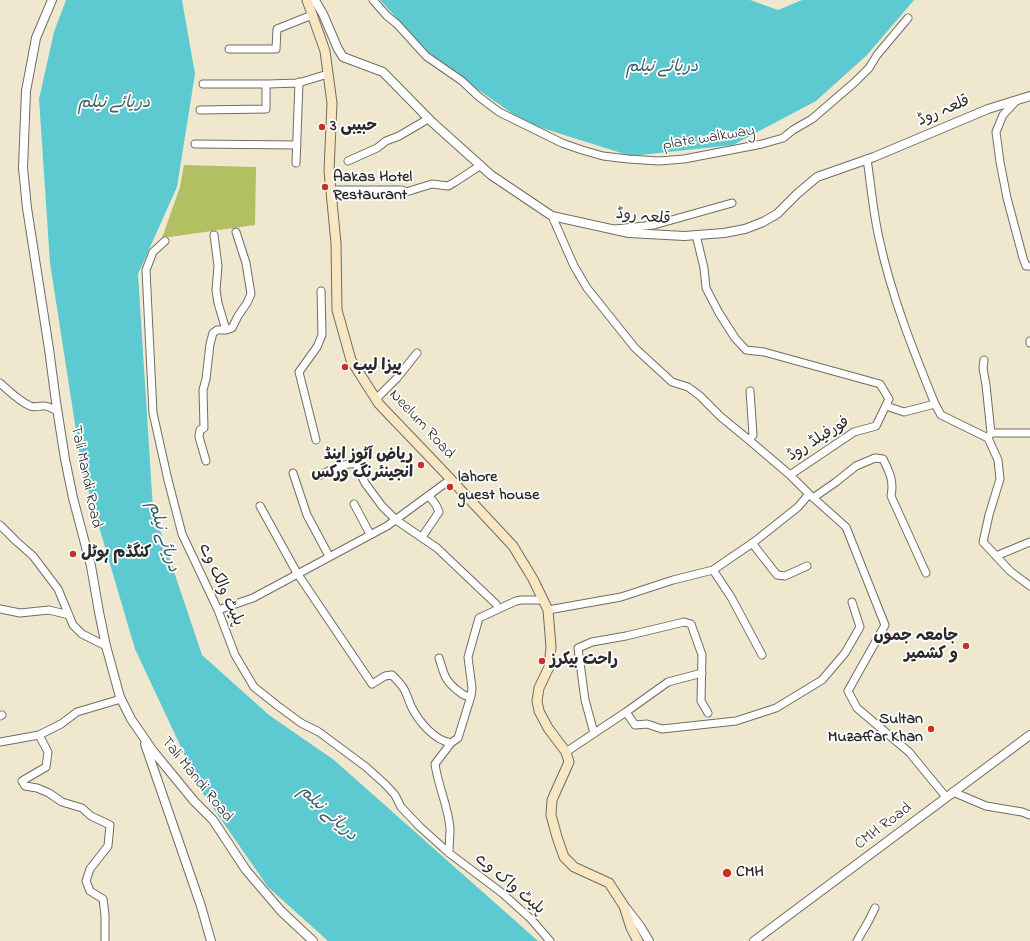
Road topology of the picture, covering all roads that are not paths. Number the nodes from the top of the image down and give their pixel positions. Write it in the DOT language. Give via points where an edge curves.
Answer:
graph roads {
  1 [pos="52,0"];
  2 [pos="307,0"];
  3 [pos="313,0"];
  4 [pos="373,0"];
  5 [pos="312,15"];
  6 [pos="908,18"];
  7 [pos="230,49"];
  8 [pos="328,74"];
  9 [pos="299,82"];
  10 [pos="203,84"];
  11 [pos="266,84"];
  12 [pos="1030,96"];
  13 [pos="1018,99"];
  14 [pos="200,110"];
  15 [pos="428,119"];
  16 [pos="195,144"];
  17 [pos="297,144"];
  18 [pos="868,159"];
  19 [pos="348,161"];
  20 [pos="296,163"];
  21 [pos="480,165"];
  22 [pos="331,190"];
  23 [pos="732,203"];
  24 [pos="552,216"];
  25 [pos="611,230"];
  26 [pos="236,232"];
  27 [pos="214,235"];
  28 [pos="696,235"];
  29 [pos="165,241"];
  30 [pos="1030,266"];
  31 [pos="321,291"];
  32 [pos="226,330"];
  33 [pos="417,353"];
  34 [pos="984,360"];
  35 [pos="0,382"];
  36 [pos="750,391"];
  37 [pos="376,399"];
  38 [pos="935,404"];
  39 [pos="886,406"];
  40 [pos="57,411"];
  41 [pos="1030,433"];
  42 [pos="990,435"];
  43 [pos="316,440"];
  44 [pos="749,440"];
  45 [pos="206,461"];
  46 [pos="293,473"];
  47 [pos="790,475"];
  48 [pos="316,477"];
  49 [pos="452,479"];
  50 [pos="428,496"];
  51 [pos="811,496"];
  52 [pos="354,504"];
  53 [pos="260,506"];
  54 [pos="396,520"];
  55 [pos="0,525"];
  56 [pos="370,534"];
  57 [pos="422,537"];
  58 [pos="1030,542"];
  59 [pos="752,544"];
  60 [pos="329,556"];
  61 [pos="996,556"];
  62 [pos="807,566"];
  63 [pos="713,570"];
  64 [pos="297,573"];
  65 [pos="926,573"];
  66 [pos="1030,586"];
  67 [pos="544,600"];
  68 [pos="852,602"];
  69 [pos="0,609"];
  70 [pos="498,609"];
  71 [pos="218,610"];
  72 [pos="548,610"];
  73 [pos="69,615"];
  74 [pos="106,646"];
  75 [pos="762,655"];
  76 [pos="439,658"];
  77 [pos="702,673"];
  78 [pos="471,696"];
  79 [pos="121,699"];
  80 [pos="626,712"];
  81 [pos="708,713"];
  82 [pos="594,733"];
  83 [pos="142,734"];
  84 [pos="39,735"];
  85 [pos="1030,735"];
  86 [pos="0,742"];
  87 [pos="451,743"];
  88 [pos="566,752"];
  89 [pos="950,794"];
  90 [pos="1030,815"];
  91 [pos="449,853"];
  92 [pos="624,906"];
  93 [pos="875,908"];
  94 [pos="106,941"];
  95 [pos="211,941"];
  96 [pos="313,941"];
  97 [pos="550,941"];
  98 [pos="638,941"];
  99 [pos="649,941"];
  100 [pos="754,941"];
  101 [pos="857,941"];
  1 -- 40 [label="street, Tali Mandi Road" via="36,38 29,78 23,168"];
  2 -- 5 [label="main road, Neelum Road"];
  3 -- 15 [label="street, قلعہ روڈ" via="323,14 343,57 383,72"];
  4 -- 6 [label="street, plate walkway" via="426,56 462,81 499,112 582,150 603,156 659,161 684,159 783,138 812,119 855,82"];
  5 -- 7 [label="street" via="277,29 276,49"];
  5 -- 8 [label="main road, Neelum Road" via="325,51"];
  8 -- 9 [label="street"];
  8 -- 22 [label="main road, Neelum Road" via="332,103 329,171"];
  9 -- 11 [label="street"];
  9 -- 17 [label="street"];
  10 -- 11 [label="street"];
  11 -- 14 [label="street" via="266,109"];
  12 -- 13 [label="street, قلعہ روڈ"];
  13 -- 18 [label="street, قلعہ روڈ"];
  13 -- 30 [label="street" via="1003,115 996,132 1007,198 1023,258 1026,266"];
  15 -- 19 [label="street"];
  15 -- 21 [label="street, قلعہ روڈ"];
  16 -- 17 [label="street"];
  17 -- 20 [label="street"];
  18 -- 28 [label="street, قلعہ روڈ" via="816,177 777,214 764,222 745,229"];
  18 -- 38 [label="street" via="878,237 897,306"];
  21 -- 22 [label="street" via="448,186 432,184 406,192"];
  21 -- 24 [label="street, قلعہ روڈ"];
  22 -- 37 [label="main road, Neelum Road" via="336,243 337,310 351,360"];
  23 -- 25 [label="street" via="654,225"];
  24 -- 25 [label="street, قلعہ روڈ"];
  24 -- 44 [label="street" via="574,266 587,288 635,348 672,382 688,387 700,396"];
  25 -- 28 [label="street, قلعہ روڈ"];
  26 -- 32 [label="street" via="246,263 251,294 232,328"];
  27 -- 32 [label="street" via="218,266 216,290"];
  28 -- 39 [label="street" via="706,288 735,338 746,350 764,352 880,384 889,399"];
  29 -- 71 [label="street, پلیٹ والک وے" via="153,252 146,270 153,413 182,534"];
  31 -- 43 [label="street" via="322,335 318,347 299,372"];
  32 -- 45 [label="street" via="217,330 210,344 203,390 204,428 200,430 198,437"];
  33 -- 37 [label="street"];
  34 -- 42 [label="street"];
  35 -- 40 [label="street" via="30,405 38,408 50,407"];
  36 -- 44 [label="street" via="753,435"];
  37 -- 49 [label="main road, Neelum Road"];
  38 -- 39 [label="street" via="904,412"];
  38 -- 42 [label="street" via="941,415"];
  39 -- 47 [label="street, فورفیلڈ روڈ" via="876,426 854,432"];
  40 -- 74 [label="street, Tali Mandi Road"];
  41 -- 42 [label="street"];
  42 -- 61 [label="street" via="998,460 1000,480 983,542"];
  44 -- 47 [label="street"];
  46 -- 60 [label="street" via="307,515"];
  47 -- 51 [label="street, فورفیلڈ روڈ"];
  48 -- 54 [label="street" via="343,465 356,464 365,483"];
  49 -- 50 [label="street"];
  49 -- 67 [label="main road, Neelum Road" via="513,546"];
  50 -- 54 [label="street"];
  50 -- 57 [label="street" via="439,512"];
  51 -- 59 [label="street"];
  51 -- 65 [label="street" via="836,482 856,466 875,458 883,459 890,472 893,486 891,496"];
  51 -- 89 [label="street, فورفیلڈ روڈ" via="846,527 886,625 848,691 856,708 909,752"];
  52 -- 56 [label="street"];
  53 -- 64 [label="street"];
  54 -- 56 [label="street"];
  54 -- 57 [label="street"];
  55 -- 73 [label="street" via="33,556 58,589"];
  56 -- 60 [label="street"];
  57 -- 70 [label="street" via="443,553 496,604"];
  58 -- 61 [label="street"];
  59 -- 62 [label="street" via="777,575 785,576"];
  59 -- 63 [label="street"];
  60 -- 64 [label="street"];
  61 -- 66 [label="street"];
  63 -- 72 [label="street" via="621,597"];
  63 -- 75 [label="street" via="731,597"];
  64 -- 71 [label="street" via="253,598"];
  64 -- 87 [label="street" via="372,684 392,675 404,689 420,720 444,742"];
  67 -- 70 [label="street" via="521,600"];
  67 -- 72 [label="main road, Neelum Road"];
  68 -- 80 [label="street" via="860,627 845,653 822,680 776,708 736,721 662,729 647,724 635,726"];
  69 -- 73 [label="street" via="20,613 49,610"];
  70 -- 78 [label="street" via="478,620 468,657"];
  71 -- 91 [label="street, پلیٹ والک وے" via="235,655 254,687 301,724 319,732 366,767 390,789 401,807 420,828"];
  72 -- 88 [label="main road, Neelum Road" via="551,647 549,667 539,688 537,701 548,728"];
  73 -- 74 [label="street" via="73,625 82,634"];
  74 -- 79 [label="street, Tali Mandi Road"];
  76 -- 78 [label="street" via="448,683 463,695"];
  77 -- 80 [label="street" via="668,682"];
  77 -- 81 [label="street" via="702,701"];
  77 -- 82 [label="street" via="702,655 691,624 684,622 592,642 578,648 585,700"];
  78 -- 87 [label="street" via="458,738"];
  79 -- 83 [label="street, Tali Mandi Road" via="131,720"];
  79 -- 84 [label="street" via="77,712"];
  80 -- 82 [label="street"];
  82 -- 88 [label="street"];
  83 -- 95 [label="street"];
  83 -- 96 [label="street, Tali Mandi Road" via="194,801 213,820 246,870 281,911"];
  84 -- 86 [label="street"];
  84 -- 94 [label="street" via="48,752 46,767 22,781 25,786 37,788 62,802 82,808 91,816 110,825 108,846 90,869 86,881 90,891 103,899"];
  85 -- 89 [label="street, CMH Road"];
  87 -- 91 [label="street" via="435,764 450,828"];
  88 -- 92 [label="main road" via="569,762 552,800 551,815 556,836 564,857 574,867 609,883"];
  89 -- 90 [label="street" via="986,806"];
  89 -- 100 [label="street, CMH Road"];
  91 -- 97 [label="street, پلیٹ واک وے" via="502,893 531,919"];
  92 -- 98 [label="main road" via="630,928"];
  92 -- 99 [label="street"];
  93 -- 101 [label="street"];
}
